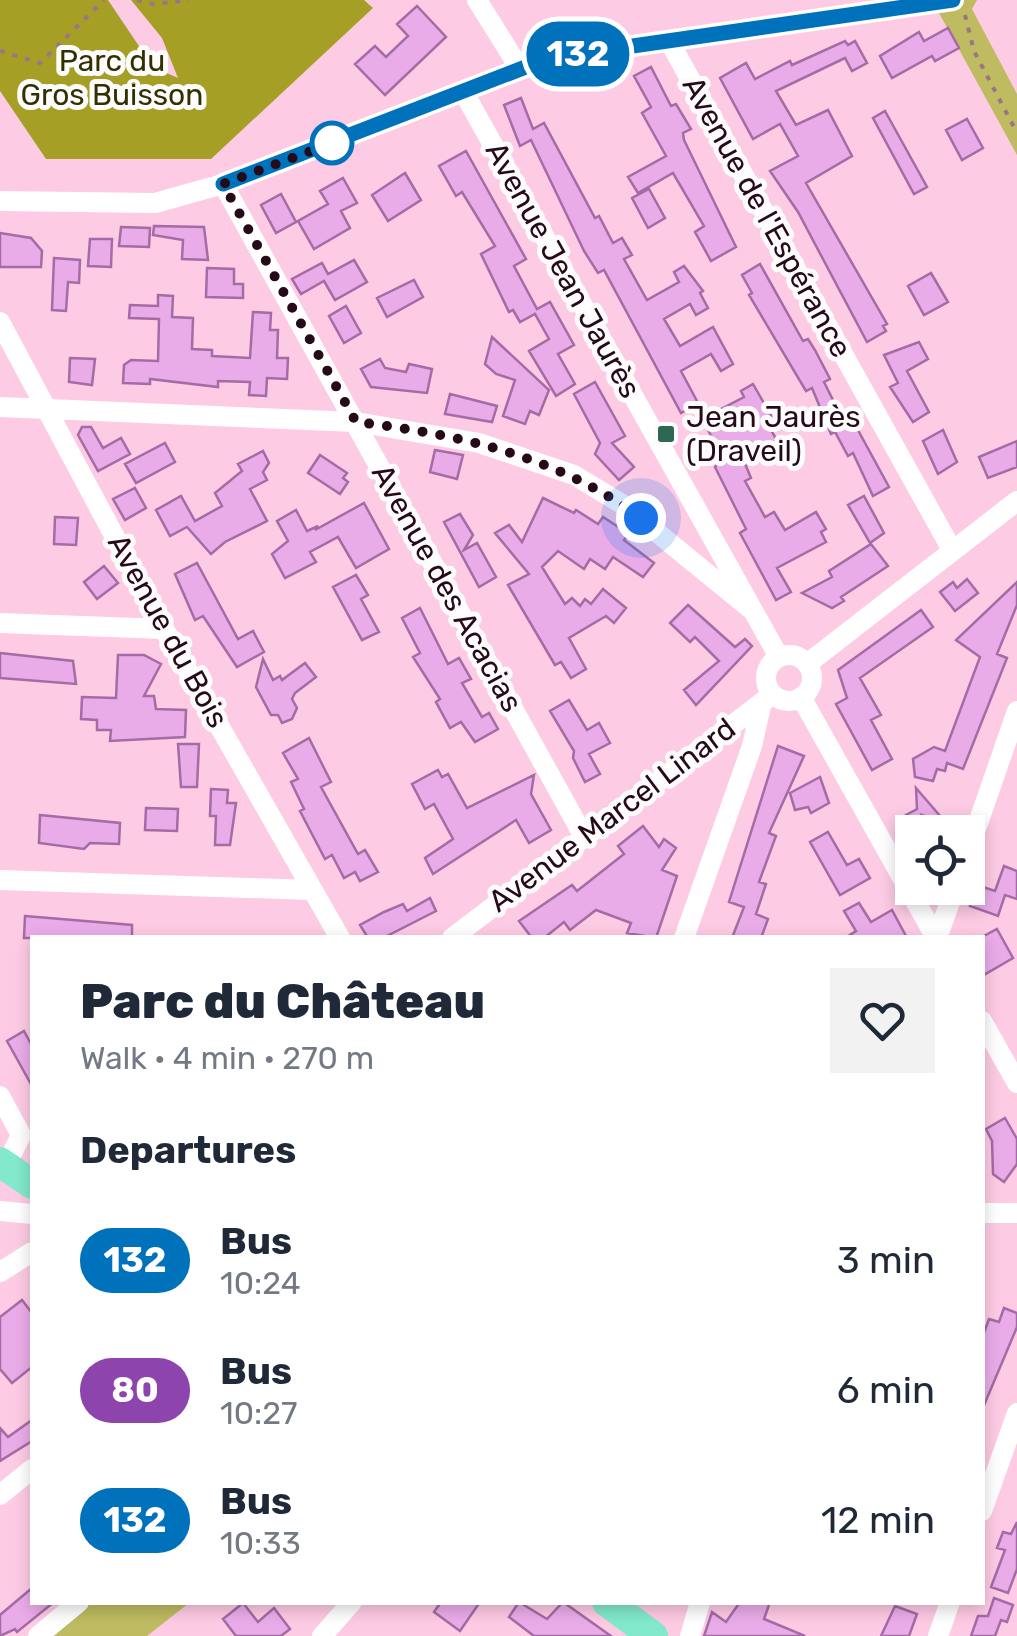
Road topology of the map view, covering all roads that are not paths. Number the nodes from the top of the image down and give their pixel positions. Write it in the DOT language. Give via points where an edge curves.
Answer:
graph roads {
  1 [pos="477,0"];
  2 [pos="953,0"];
  3 [pos="669,41"];
  4 [pos="520,69"];
  5 [pos="464,93"];
  6 [pos="223,184"];
  7 [pos="0,202"];
  8 [pos="0,322"];
  9 [pos="0,408"];
  10 [pos="50,409"];
  11 [pos="356,422"];
  12 [pos="1017,501"];
  13 [pos="952,550"];
  14 [pos="752,610"];
  15 [pos="0,623"];
  16 [pos="164,629"];
  17 [pos="778,657"];
  18 [pos="807,664"];
  19 [pos="801,697"];
  20 [pos="767,700"];
  21 [pos="1017,711"];
  22 [pos="981,815"];
  23 [pos="583,834"];
  24 [pos="0,880"];
  25 [pos="314,890"];
  26 [pos="949,905"];
  27 [pos="338,935"];
  28 [pos="456,935"];
  29 [pos="685,935"];
  30 [pos="934,935"];
  31 [pos="937,935"];
  32 [pos="985,1026"];
  33 [pos="1017,1083"];
  34 [pos="0,1096"];
  35 [pos="3,1164"];
  36 [pos="30,1183"];
  37 [pos="0,1211"];
  38 [pos="985,1213"];
  39 [pos="1017,1213"];
  40 [pos="30,1214"];
  41 [pos="30,1253"];
  42 [pos="0,1272"];
  43 [pos="1017,1413"];
  44 [pos="30,1471"];
  45 [pos="0,1495"];
  46 [pos="985,1503"];
  47 [pos="75,1605"];
  48 [pos="349,1605"];
  49 [pos="610,1605"];
  50 [pos="699,1605"];
  51 [pos="949,1605"];
  52 [pos="38,1636"];
  53 [pos="322,1636"];
  54 [pos="653,1636"];
  55 [pos="690,1636"];
  56 [pos="938,1636"];
  1 -- 4 [label="street"];
  2 -- 3 [label="street"];
  3 -- 4 [label="street" via="549,58"];
  3 -- 13 [label="street, Avenue de l'Espérance"];
  4 -- 5 [label="street"];
  5 -- 6 [label="street"];
  5 -- 14 [label="street, Avenue Jean Jaurès"];
  6 -- 7 [label="street" via="155,202"];
  6 -- 11 [label="street, Avenue des Acacias"];
  8 -- 10 [label="street, Avenue du Bois"];
  9 -- 10 [label="street"];
  10 -- 11 [label="street"];
  10 -- 16 [label="street, Avenue du Bois"];
  11 -- 14 [label="street" via="479,442 574,475 660,532"];
  11 -- 23 [label="street, Avenue des Acacias"];
  12 -- 13 [label="street"];
  13 -- 18 [label="street"];
  14 -- 17 [label="street, Avenue Jean Jaurès"];
  15 -- 16 [label="street"];
  16 -- 25 [label="street, Avenue du Bois"];
  17 -- 18 [label="street" via="798,656"];
  17 -- 20 [label="street" via="766,674"];
  18 -- 19 [label="street" via="810,686"];
  19 -- 20 [label="street"];
  19 -- 30 [label="street"];
  20 -- 23 [label="street, Avenue Marcel Linard"];
  20 -- 29 [label="street"];
  21 -- 22 [label="street"];
  23 -- 28 [label="street, Avenue Marcel Linard"];
  24 -- 25 [label="street"];
  25 -- 27 [label="street, Avenue du Bois"];
  26 -- 31 [label="street"];
  32 -- 33 [label="street"];
  34 -- 35 [label="street" via="22,1135"];
  35 -- 36 [label="main road"];
  37 -- 40 [label="street"];
  38 -- 39 [label="street"];
  41 -- 42 [label="street"];
  43 -- 46 [label="street"];
  44 -- 45 [label="street"];
  47 -- 52 [label="street"];
  48 -- 53 [label="street"];
  49 -- 54 [label="main road"];
  50 -- 55 [label="street"];
  51 -- 56 [label="street"];
}
